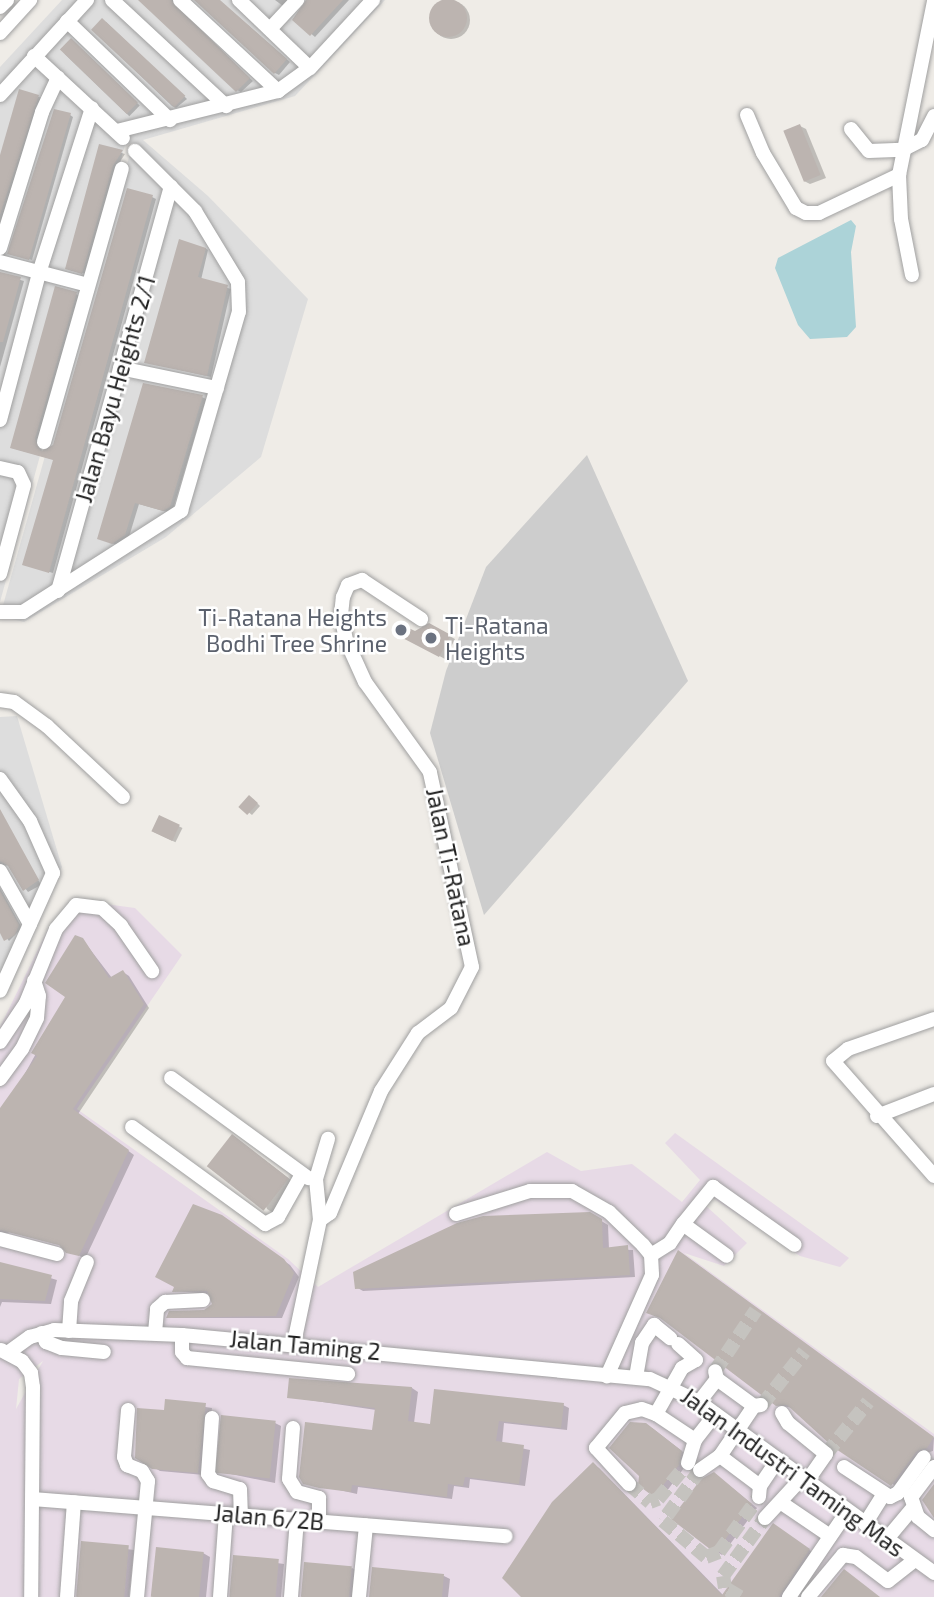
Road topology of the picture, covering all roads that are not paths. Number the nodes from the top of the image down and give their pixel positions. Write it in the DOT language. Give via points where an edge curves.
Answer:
graph roads {
  1 [pos="7,0"];
  2 [pos="30,0"];
  3 [pos="87,0"];
  4 [pos="112,0"];
  5 [pos="180,0"];
  6 [pos="239,0"];
  7 [pos="297,0"];
  8 [pos="373,0"];
  9 [pos="934,1"];
  10 [pos="0,7"];
  11 [pos="67,21"];
  12 [pos="270,29"];
  13 [pos="0,33"];
  14 [pos="34,56"];
  15 [pos="310,68"];
  16 [pos="58,77"];
  17 [pos="278,91"];
  18 [pos="0,95"];
  19 [pos="226,106"];
  20 [pos="92,108"];
  21 [pos="747,115"];
  22 [pos="934,116"];
  23 [pos="170,120"];
  24 [pos="851,129"];
  25 [pos="902,150"];
  26 [pos="135,151"];
  27 [pos="122,169"];
  28 [pos="900,175"];
  29 [pos="171,187"];
  30 [pos="0,248"];
  31 [pos="0,262"];
  32 [pos="39,273"];
  33 [pos="912,275"];
  34 [pos="88,285"];
  35 [pos="120,368"];
  36 [pos="217,388"];
  37 [pos="0,419"];
  38 [pos="44,442"];
  39 [pos="0,468"];
  40 [pos="0,574"];
  41 [pos="58,591"];
  42 [pos="0,612"];
  43 [pos="421,619"];
  44 [pos="0,700"];
  45 [pos="0,779"];
  46 [pos="123,797"];
  47 [pos="0,871"];
  48 [pos="30,924"];
  49 [pos="152,971"];
  50 [pos="34,981"];
  51 [pos="1,984"];
  52 [pos="934,1018"];
  53 [pos="0,1042"];
  54 [pos="171,1078"];
  55 [pos="0,1079"];
  56 [pos="934,1094"];
  57 [pos="877,1116"];
  58 [pos="132,1127"];
  59 [pos="328,1139"];
  60 [pos="934,1176"];
  61 [pos="301,1177"];
  62 [pos="316,1180"];
  63 [pos="456,1214"];
  64 [pos="320,1220"];
  65 [pos="683,1224"];
  66 [pos="0,1239"];
  67 [pos="794,1245"];
  68 [pos="57,1254"];
  69 [pos="651,1255"];
  70 [pos="727,1256"];
  71 [pos="87,1262"];
  72 [pos="203,1300"];
  73 [pos="69,1331"];
  74 [pos="42,1333"];
  75 [pos="155,1334"];
  76 [pos="182,1335"];
  77 [pos="294,1343"];
  78 [pos="4,1351"];
  79 [pos="104,1352"];
  80 [pos="348,1374"];
  81 [pos="607,1376"];
  82 [pos="636,1377"];
  83 [pos="672,1386"];
  84 [pos="699,1402"];
  85 [pos="128,1410"];
  86 [pos="782,1413"];
  87 [pos="656,1414"];
  88 [pos="715,1415"];
  89 [pos="212,1418"];
  90 [pos="293,1428"];
  91 [pos="737,1431"];
  92 [pos="695,1440"];
  93 [pos="720,1456"];
  94 [pos="777,1461"];
  95 [pos="929,1462"];
  96 [pos="844,1467"];
  97 [pos="803,1481"];
  98 [pos="629,1484"];
  99 [pos="883,1495"];
  100 [pos="33,1499"];
  101 [pos="74,1502"];
  102 [pos="783,1504"];
  103 [pos="144,1507"];
  104 [pos="912,1509"];
  105 [pos="847,1512"];
  106 [pos="226,1514"];
  107 [pos="242,1515"];
  108 [pos="765,1518"];
  109 [pos="298,1519"];
  110 [pos="320,1521"];
  111 [pos="865,1524"];
  112 [pos="366,1525"];
  113 [pos="934,1530"];
  114 [pos="506,1536"];
  115 [pos="830,1536"];
  116 [pos="886,1540"];
  117 [pos="927,1564"];
  118 [pos="30,1597"];
  119 [pos="67,1597"];
  120 [pos="137,1597"];
  121 [pos="220,1597"];
  122 [pos="291,1597"];
  123 [pos="359,1597"];
  124 [pos="789,1597"];
  125 [pos="808,1597"];
  1 -- 10 [label="street"];
  2 -- 13 [label="street"];
  3 -- 11 [label="street"];
  4 -- 19 [label="street"];
  5 -- 17 [label="street"];
  6 -- 12 [label="street"];
  7 -- 12 [label="street"];
  8 -- 15 [label="street"];
  9 -- 25 [label="street"];
  11 -- 14 [label="street"];
  11 -- 23 [label="street"];
  12 -- 15 [label="street"];
  14 -- 16 [label="street"];
  14 -- 18 [label="street"];
  15 -- 17 [label="street"];
  16 -- 20 [label="street"];
  16 -- 30 [label="street" via="42,112"];
  17 -- 19 [label="street"];
  19 -- 23 [label="street"];
  20 -- 23 [label="street" via="121,135"];
  20 -- 32 [label="street"];
  21 -- 28 [label="street" via="763,153 796,208 806,213 820,213"];
  22 -- 25 [label="street" via="922,140"];
  24 -- 25 [label="street" via="869,151"];
  25 -- 28 [label="street"];
  26 -- 29 [label="street"];
  27 -- 34 [label="street"];
  28 -- 33 [label="street" via="901,219"];
  29 -- 35 [label="street, Jalan Bayu Heights 2/1"];
  29 -- 36 [label="street" via="195,211 238,282 239,312"];
  31 -- 32 [label="street"];
  32 -- 34 [label="street"];
  32 -- 37 [label="street"];
  34 -- 38 [label="street"];
  35 -- 36 [label="street"];
  35 -- 41 [label="street, Jalan Bayu Heights 2/1"];
  36 -- 41 [label="street" via="181,511"];
  39 -- 40 [label="street" via="18,472 24,485"];
  41 -- 42 [label="street" via="23,612"];
  43 -- 64 [label="street, Jalan Ti-Ratana" via="362,580 348,585 343,597 346,640 365,682 430,772 472,967 451,1009 418,1033 381,1091 330,1213"];
  44 -- 46 [label="street" via="14,702 47,726"];
  45 -- 48 [label="street" via="30,821 52,873"];
  47 -- 48 [label="street"];
  48 -- 51 [label="street"];
  49 -- 50 [label="street" via="121,926 102,908 76,905 56,929"];
  50 -- 53 [label="street" via="26,1003"];
  50 -- 55 [label="street" via="39,996 37,1017 22,1049"];
  52 -- 57 [label="street" via="835,1056 835,1065"];
  54 -- 61 [label="street"];
  56 -- 57 [label="street"];
  57 -- 60 [label="street"];
  58 -- 61 [label="street" via="265,1224 278,1217"];
  59 -- 62 [label="street"];
  61 -- 62 [label="street"];
  62 -- 64 [label="street"];
  63 -- 69 [label="street" via="530,1191 572,1191 609,1212"];
  64 -- 77 [label="street"];
  65 -- 67 [label="street" via="713,1187"];
  65 -- 69 [label="street" via="670,1243"];
  65 -- 70 [label="street"];
  66 -- 68 [label="street"];
  69 -- 81 [label="street" via="652,1275"];
  71 -- 73 [label="street" via="69,1309"];
  72 -- 75 [label="street" via="165,1302 158,1310"];
  73 -- 74 [label="street, Jalan Taming 2"];
  73 -- 75 [label="street, Jalan Taming 2"];
  74 -- 78 [label="street, Jalan Taming 2"];
  74 -- 79 [label="street" via="46,1342 62,1348"];
  75 -- 76 [label="street, Jalan Taming 2"];
  76 -- 77 [label="street, Jalan Taming 2"];
  76 -- 80 [label="street" via="182,1353 187,1358"];
  77 -- 81 [label="street, Jalan Taming 2"];
  78 -- 100 [label="street" via="31,1373"];
  81 -- 82 [label="street, Jalan Industri Taming Mas"];
  82 -- 83 [label="street, Jalan Industri Taming Mas"];
  82 -- 83 [label="street" via="642,1343 654,1325 696,1360 682,1368"];
  83 -- 84 [label="street, Jalan Industri Taming Mas"];
  83 -- 87 [label="street"];
  84 -- 88 [label="street, Jalan Industri Taming Mas"];
  84 -- 91 [label="street" via="716,1375 758,1405"];
  85 -- 103 [label="street" via="124,1457 127,1465 148,1476"];
  86 -- 97 [label="street" via="826,1454"];
  87 -- 92 [label="street"];
  87 -- 98 [label="street" via="642,1409 625,1413 596,1448"];
  88 -- 91 [label="street, Jalan Industri Taming Mas"];
  88 -- 92 [label="street"];
  89 -- 107 [label="street" via="208,1474 214,1481 240,1489"];
  90 -- 110 [label="street" via="289,1479 297,1492 319,1498"];
  91 -- 93 [label="street"];
  91 -- 94 [label="street, Jalan Industri Taming Mas"];
  92 -- 93 [label="street" via="694,1466"];
  93 -- 94 [label="street" via="760,1492"];
  94 -- 97 [label="street, Jalan Industri Taming Mas"];
  95 -- 99 [label="street" via="898,1493"];
  95 -- 104 [label="street" via="911,1497"];
  96 -- 99 [label="street"];
  97 -- 102 [label="street"];
  97 -- 105 [label="street, Jalan Industri Taming Mas"];
  99 -- 111 [label="street"];
  100 -- 101 [label="street, Jalan 6/2B"];
  100 -- 118 [label="street"];
  101 -- 103 [label="street, Jalan 6/2B"];
  101 -- 119 [label="street"];
  102 -- 108 [label="street"];
  102 -- 115 [label="street"];
  103 -- 106 [label="street, Jalan 6/2B"];
  103 -- 120 [label="street"];
  104 -- 113 [label="street"];
  104 -- 116 [label="street"];
  105 -- 111 [label="street, Jalan Industri Taming Mas"];
  105 -- 115 [label="street"];
  106 -- 107 [label="street, Jalan 6/2B"];
  106 -- 121 [label="street"];
  107 -- 109 [label="street, Jalan 6/2B"];
  109 -- 110 [label="street, Jalan 6/2B"];
  109 -- 122 [label="street"];
  110 -- 112 [label="street, Jalan 6/2B"];
  111 -- 116 [label="street, Jalan Industri Taming Mas"];
  112 -- 114 [label="street, Jalan 6/2B"];
  112 -- 123 [label="street"];
  115 -- 124 [label="street"];
  116 -- 117 [label="street, Jalan Industri Taming Mas"];
  117 -- 125 [label="street" via="888,1581 856,1557 843,1555"];
}
